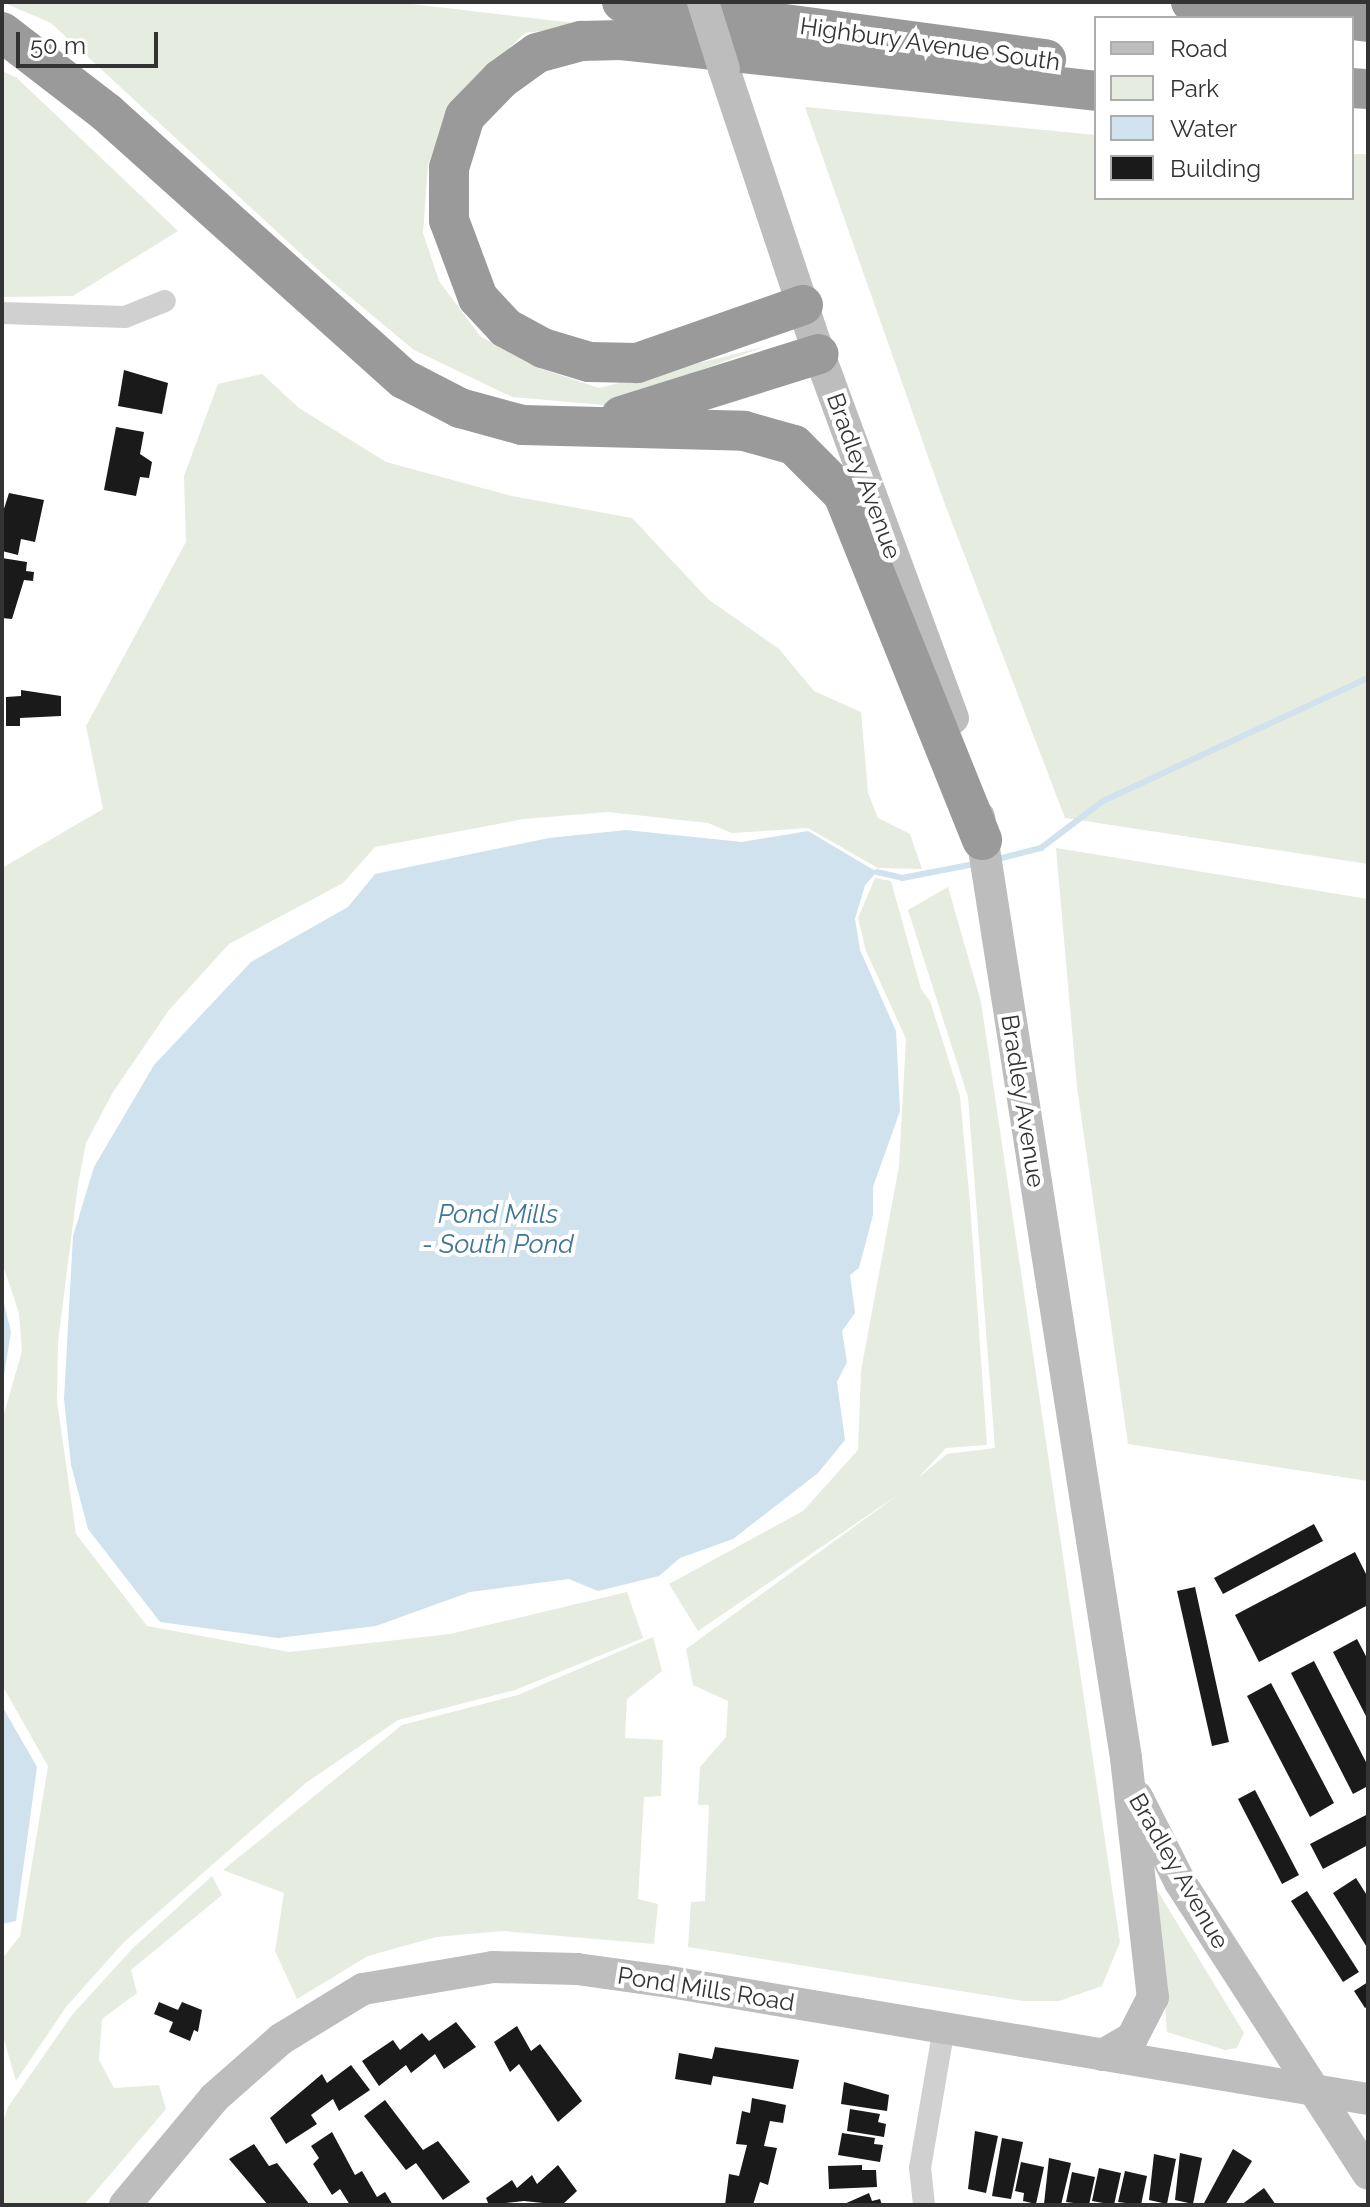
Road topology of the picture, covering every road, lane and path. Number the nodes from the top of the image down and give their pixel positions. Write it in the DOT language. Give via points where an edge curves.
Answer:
graph roads {
  1 [pos="622,2"];
  2 [pos="703,2"];
  3 [pos="1191,2"];
  4 [pos="1249,2"];
  5 [pos="1315,16"];
  6 [pos="1328,16"];
  7 [pos="2,32"];
  8 [pos="1094,65"];
  9 [pos="1094,91"];
  10 [pos="165,301"];
  11 [pos="803,305"];
  12 [pos="2,313"];
  13 [pos="819,354"];
  14 [pos="590,426"];
  15 [pos="982,840"];
  16 [pos="1128,1780"];
  17 [pos="944,2027"];
  18 [pos="1103,2055"];
  19 [pos="1314,2090"];
  20 [pos="1368,2099"];
  21 [pos="1368,2174"];
  22 [pos="125,2205"];
  23 [pos="924,2205"];
  1 -- 8 [label="highway, Highbury Avenue South"];
  2 -- 11 [label="main road, Bradley Avenue, bridge"];
  3 -- 5 [label="highway"];
  4 -- 6 [label="highway"];
  7 -- 14 [label="highway" via="106,112 404,379 460,408 522,425"];
  9 -- 11 [label="highway" via="621,40 581,41 537,53 501,79 465,116 449,168 449,220 478,298 506,328 589,362 637,363"];
  10 -- 12 [label="street" via="125,317"];
  11 -- 13 [label="main road, Bradley Avenue"];
  13 -- 14 [label="highway"];
  13 -- 15 [label="main road, Bradley Avenue" via="970,762"];
  14 -- 15 [label="highway" via="744,431 794,445 820,467 843,494"];
  15 -- 16 [label="main road, Bradley Avenue"];
  16 -- 18 [label="main road" via="1153,1997 1132,2038"];
  16 -- 19 [label="main road, Bradley Avenue" via="1180,1882"];
  17 -- 18 [label="main road, Pond Mills Road"];
  17 -- 22 [label="main road, Pond Mills Road" via="577,1969 493,1967 363,1989 281,2039 214,2098"];
  17 -- 23 [label="street" via="920,2168"];
  18 -- 19 [label="main road, Pond Mills Road"];
  19 -- 20 [label="main road, Pond Mills Road"];
  19 -- 21 [label="main road, Bradley Avenue"];
}
